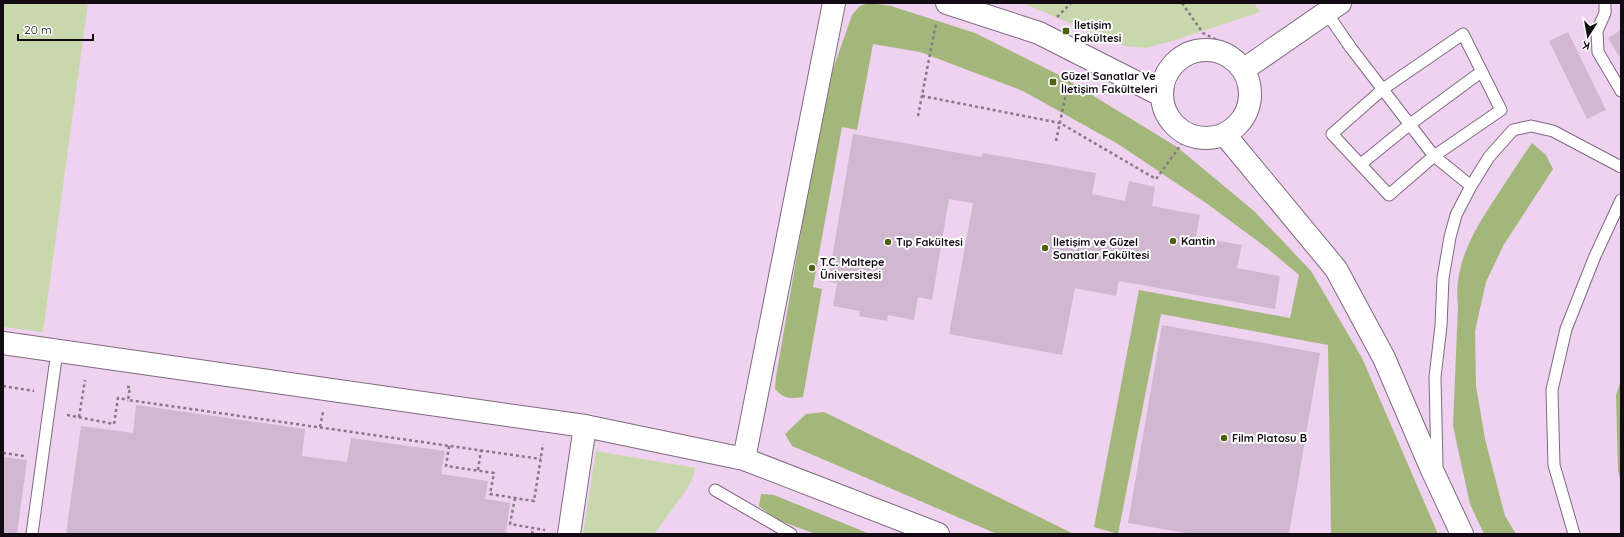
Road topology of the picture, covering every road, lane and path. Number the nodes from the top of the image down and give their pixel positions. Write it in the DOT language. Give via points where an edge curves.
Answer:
graph roads {
  1 [pos="834,3"];
  2 [pos="1182,3"];
  3 [pos="1605,3"];
  4 [pos="1333,8"];
  5 [pos="942,11"];
  6 [pos="1074,51"];
  7 [pos="1250,65"];
  8 [pos="1481,72"];
  9 [pos="1383,89"];
  10 [pos="1621,91"];
  11 [pos="1161,95"];
  12 [pos="922,96"];
  13 [pos="918,116"];
  14 [pos="1060,123"];
  15 [pos="1409,124"];
  16 [pos="1188,135"];
  17 [pos="1225,135"];
  18 [pos="1056,141"];
  19 [pos="1434,156"];
  20 [pos="1361,164"];
  21 [pos="1621,167"];
  22 [pos="1471,186"];
  23 [pos="1621,200"];
  24 [pos="3,343"];
  25 [pos="57,351"];
  26 [pos="53,375"];
  27 [pos="85,380"];
  28 [pos="92,381"];
  29 [pos="3,386"];
  30 [pos="122,386"];
  31 [pos="51,392"];
  32 [pos="128,400"];
  33 [pos="48,411"];
  34 [pos="79,417"];
  35 [pos="585,426"];
  36 [pos="544,442"];
  37 [pos="450,446"];
  38 [pos="481,450"];
  39 [pos="541,459"];
  40 [pos="744,459"];
  41 [pos="478,470"];
  42 [pos="1438,481"];
  43 [pos="715,490"];
  44 [pos="514,498"];
  45 [pos="533,528"];
  46 [pos="32,534"];
  47 [pos="532,534"];
  48 [pos="569,534"];
  49 [pos="791,534"];
  50 [pos="938,534"];
  51 [pos="1462,534"];
  52 [pos="1574,534"];
  1 -- 40 [label="street"];
  2 -- 7 [label="path" via="1203,33"];
  3 -- 10 [label="lane" via="1605,13 1597,31 1598,52"];
  4 -- 7 [label="street"];
  4 -- 9 [label="lane" via="1350,48"];
  5 -- 6 [label="street" via="1039,33"];
  5 -- 12 [label="path"];
  6 -- 11 [label="street"];
  6 -- 14 [label="path"];
  7 -- 11 [label="street" via="1211,50 1187,54 1176,61 1165,77"];
  7 -- 17 [label="street" via="1249,106 1236,128"];
  8 -- 9 [label="lane" via="1463,34"];
  8 -- 15 [label="lane"];
  8 -- 19 [label="lane" via="1501,110"];
  9 -- 15 [label="lane"];
  9 -- 20 [label="lane" via="1332,134"];
  11 -- 16 [label="street" via="1163,108 1169,119 1177,129"];
  12 -- 13 [label="path"];
  12 -- 14 [label="path"];
  14 -- 16 [label="path" via="1156,179"];
  14 -- 18 [label="path"];
  15 -- 19 [label="lane"];
  15 -- 20 [label="lane"];
  16 -- 17 [label="street" via="1200,139"];
  17 -- 42 [label="street" via="1336,269 1384,358"];
  19 -- 20 [label="lane" via="1389,195"];
  19 -- 22 [label="lane"];
  21 -- 22 [label="lane" via="1553,131 1531,126 1513,130 1489,157"];
  22 -- 42 [label="lane" via="1456,214 1443,278 1435,377"];
  23 -- 52 [label="lane" via="1566,329 1552,390 1554,465"];
  24 -- 25 [label="street"];
  25 -- 26 [label="lane"];
  25 -- 35 [label="street"];
  26 -- 27 [label="path"];
  26 -- 31 [label="lane"];
  27 -- 28 [label="path"];
  27 -- 34 [label="path"];
  29 -- 31 [label="path"];
  30 -- 32 [label="path" via="130,387"];
  31 -- 33 [label="lane"];
  32 -- 34 [label="path" via="118,398 114,424"];
  32 -- 37 [label="path"];
  33 -- 34 [label="path"];
  33 -- 46 [label="lane"];
  35 -- 40 [label="street"];
  35 -- 48 [label="street"];
  36 -- 39 [label="path"];
  37 -- 38 [label="path"];
  37 -- 41 [label="path" via="446,466"];
  38 -- 39 [label="path"];
  38 -- 41 [label="path"];
  39 -- 44 [label="path" via="534,501"];
  40 -- 50 [label="street"];
  41 -- 44 [label="path" via="494,473 490,494"];
  42 -- 51 [label="street"];
  43 -- 49 [label="lane"];
  44 -- 45 [label="path" via="510,524"];
  45 -- 47 [label="path"];
  45 -- 48 [label="path"];
}
